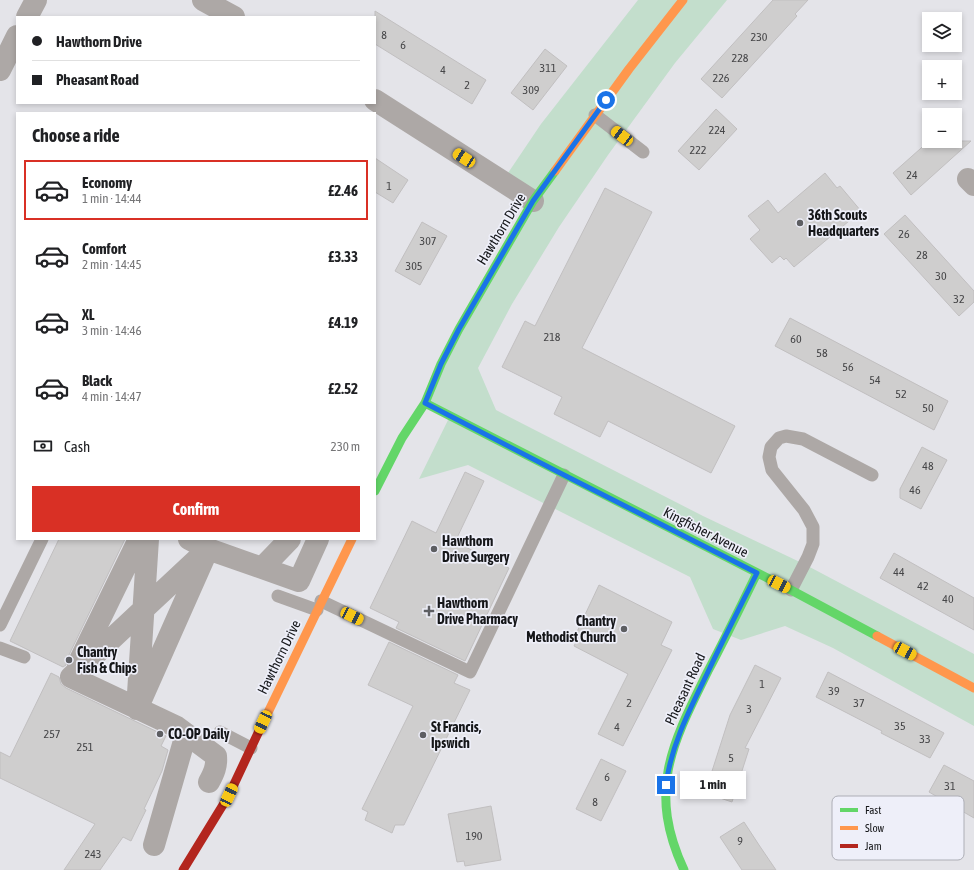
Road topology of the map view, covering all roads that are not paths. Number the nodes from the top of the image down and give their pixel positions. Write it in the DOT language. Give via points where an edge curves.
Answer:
graph roads {
  1 [pos="36,0"];
  2 [pos="203,0"];
  3 [pos="683,0"];
  4 [pos="28,16"];
  5 [pos="232,16"];
  6 [pos="16,38"];
  7 [pos="0,70"];
  8 [pos="376,101"];
  9 [pos="595,115"];
  10 [pos="643,152"];
  11 [pos="533,201"];
  12 [pos="425,403"];
  13 [pos="564,475"];
  14 [pos="872,475"];
  15 [pos="376,489"];
  16 [pos="42,540"];
  17 [pos="140,540"];
  18 [pos="148,540"];
  19 [pos="191,540"];
  20 [pos="289,540"];
  21 [pos="318,540"];
  22 [pos="352,540"];
  23 [pos="208,549"];
  24 [pos="262,568"];
  25 [pos="757,573"];
  26 [pos="791,590"];
  27 [pos="278,596"];
  28 [pos="319,606"];
  29 [pos="144,609"];
  30 [pos="0,625"];
  31 [pos="0,648"];
  32 [pos="24,657"];
  33 [pos="71,677"];
  34 [pos="974,688"];
  35 [pos="137,709"];
  36 [pos="220,732"];
  37 [pos="186,734"];
  38 [pos="251,748"];
  39 [pos="209,782"];
  40 [pos="154,845"];
  41 [pos="184,870"];
  42 [pos="684,870"];
  1 -- 4 [label="street"];
  2 -- 5 [label="street"];
  3 -- 9 [label="street, Hawthorn Drive"];
  6 -- 7 [label="street"];
  8 -- 11 [label="street"];
  9 -- 10 [label="lane"];
  9 -- 11 [label="street, Hawthorn Drive"];
  11 -- 12 [label="street, Hawthorn Drive" via="459,329"];
  12 -- 13 [label="street, Kingfisher Avenue"];
  12 -- 15 [label="street, Hawthorn Drive" via="402,438"];
  13 -- 25 [label="street, Kingfisher Avenue"];
  13 -- 28 [label="lane" via="470,672"];
  14 -- 26 [label="lane" via="803,439 786,436 771,447 769,457 772,470 804,510 813,527 813,544"];
  16 -- 30 [label="lane"];
  17 -- 33 [label="street"];
  18 -- 29 [label="street"];
  19 -- 23 [label="street"];
  20 -- 24 [label="street"];
  21 -- 24 [label="street" via="299,581"];
  22 -- 28 [label="street, Hawthorn Drive"];
  23 -- 24 [label="street"];
  23 -- 29 [label="street"];
  23 -- 35 [label="street"];
  25 -- 26 [label="street, Kingfisher Avenue"];
  25 -- 42 [label="street, Pheasant Road" via="691,706 668,766 668,822"];
  26 -- 34 [label="street, Kingfisher Avenue"];
  27 -- 28 [label="lane"];
  28 -- 38 [label="street, Hawthorn Drive"];
  29 -- 33 [label="street"];
  29 -- 35 [label="street"];
  31 -- 32 [label="lane"];
  33 -- 35 [label="street"];
  35 -- 37 [label="street" via="177,727"];
  36 -- 38 [label="lane"];
  37 -- 39 [label="street" via="216,756 215,771"];
  37 -- 40 [label="street"];
  38 -- 41 [label="street, Hawthorn Drive" via="220,811"];
}
